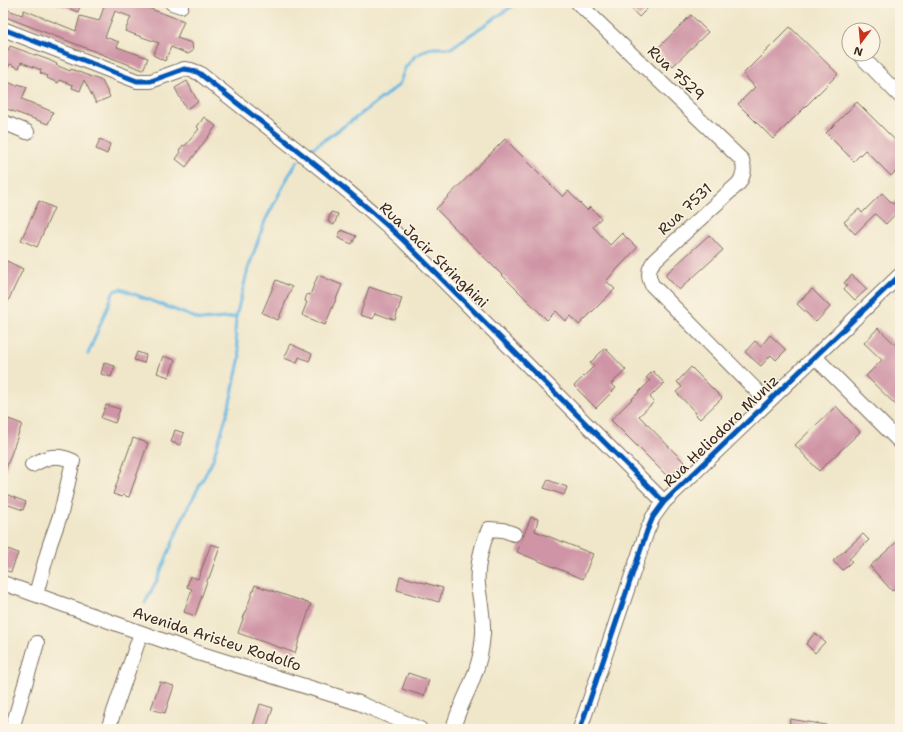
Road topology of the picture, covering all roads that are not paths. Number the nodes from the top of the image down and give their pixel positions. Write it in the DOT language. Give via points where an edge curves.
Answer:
graph roads {
  1 [pos="578,3"];
  2 [pos="3,29"];
  3 [pos="867,62"];
  4 [pos="900,96"];
  5 [pos="3,122"];
  6 [pos="27,132"];
  7 [pos="744,171"];
  8 [pos="900,275"];
  9 [pos="815,356"];
  10 [pos="768,402"];
  11 [pos="900,442"];
  12 [pos="32,465"];
  13 [pos="664,502"];
  14 [pos="514,534"];
  15 [pos="3,583"];
  16 [pos="36,594"];
  17 [pos="141,633"];
  18 [pos="37,643"];
  19 [pos="12,729"];
  20 [pos="108,729"];
  21 [pos="420,729"];
  22 [pos="453,729"];
  23 [pos="580,729"];
  1 -- 7 [label="street, Rua 7529" via="739,155"];
  2 -- 13 [label="street, Rua Jacir Stringhini" via="137,81 151,81 184,69 199,74 325,172 403,240"];
  3 -- 4 [label="street"];
  5 -- 6 [label="street"];
  7 -- 10 [label="street, Rua 7531" via="739,182 655,260 648,272 652,285"];
  8 -- 9 [label="street, Rua Heliodoro Muniz"];
  9 -- 10 [label="street, Rua Heliodoro Muniz"];
  9 -- 11 [label="street"];
  10 -- 13 [label="street, Rua Heliodoro Muniz"];
  12 -- 16 [label="street" via="45,458 62,456 73,461 61,513"];
  13 -- 23 [label="street, Rua Heliodoro Muniz" via="647,531"];
  14 -- 22 [label="street" via="489,529 484,540 477,574 483,626 481,649 473,679"];
  15 -- 16 [label="street, Avenida Aristeu Rodolfo"];
  16 -- 17 [label="street, Avenida Aristeu Rodolfo"];
  17 -- 20 [label="street"];
  17 -- 21 [label="street, Avenida Aristeu Rodolfo" via="231,664 359,703"];
  18 -- 19 [label="street"];
}
